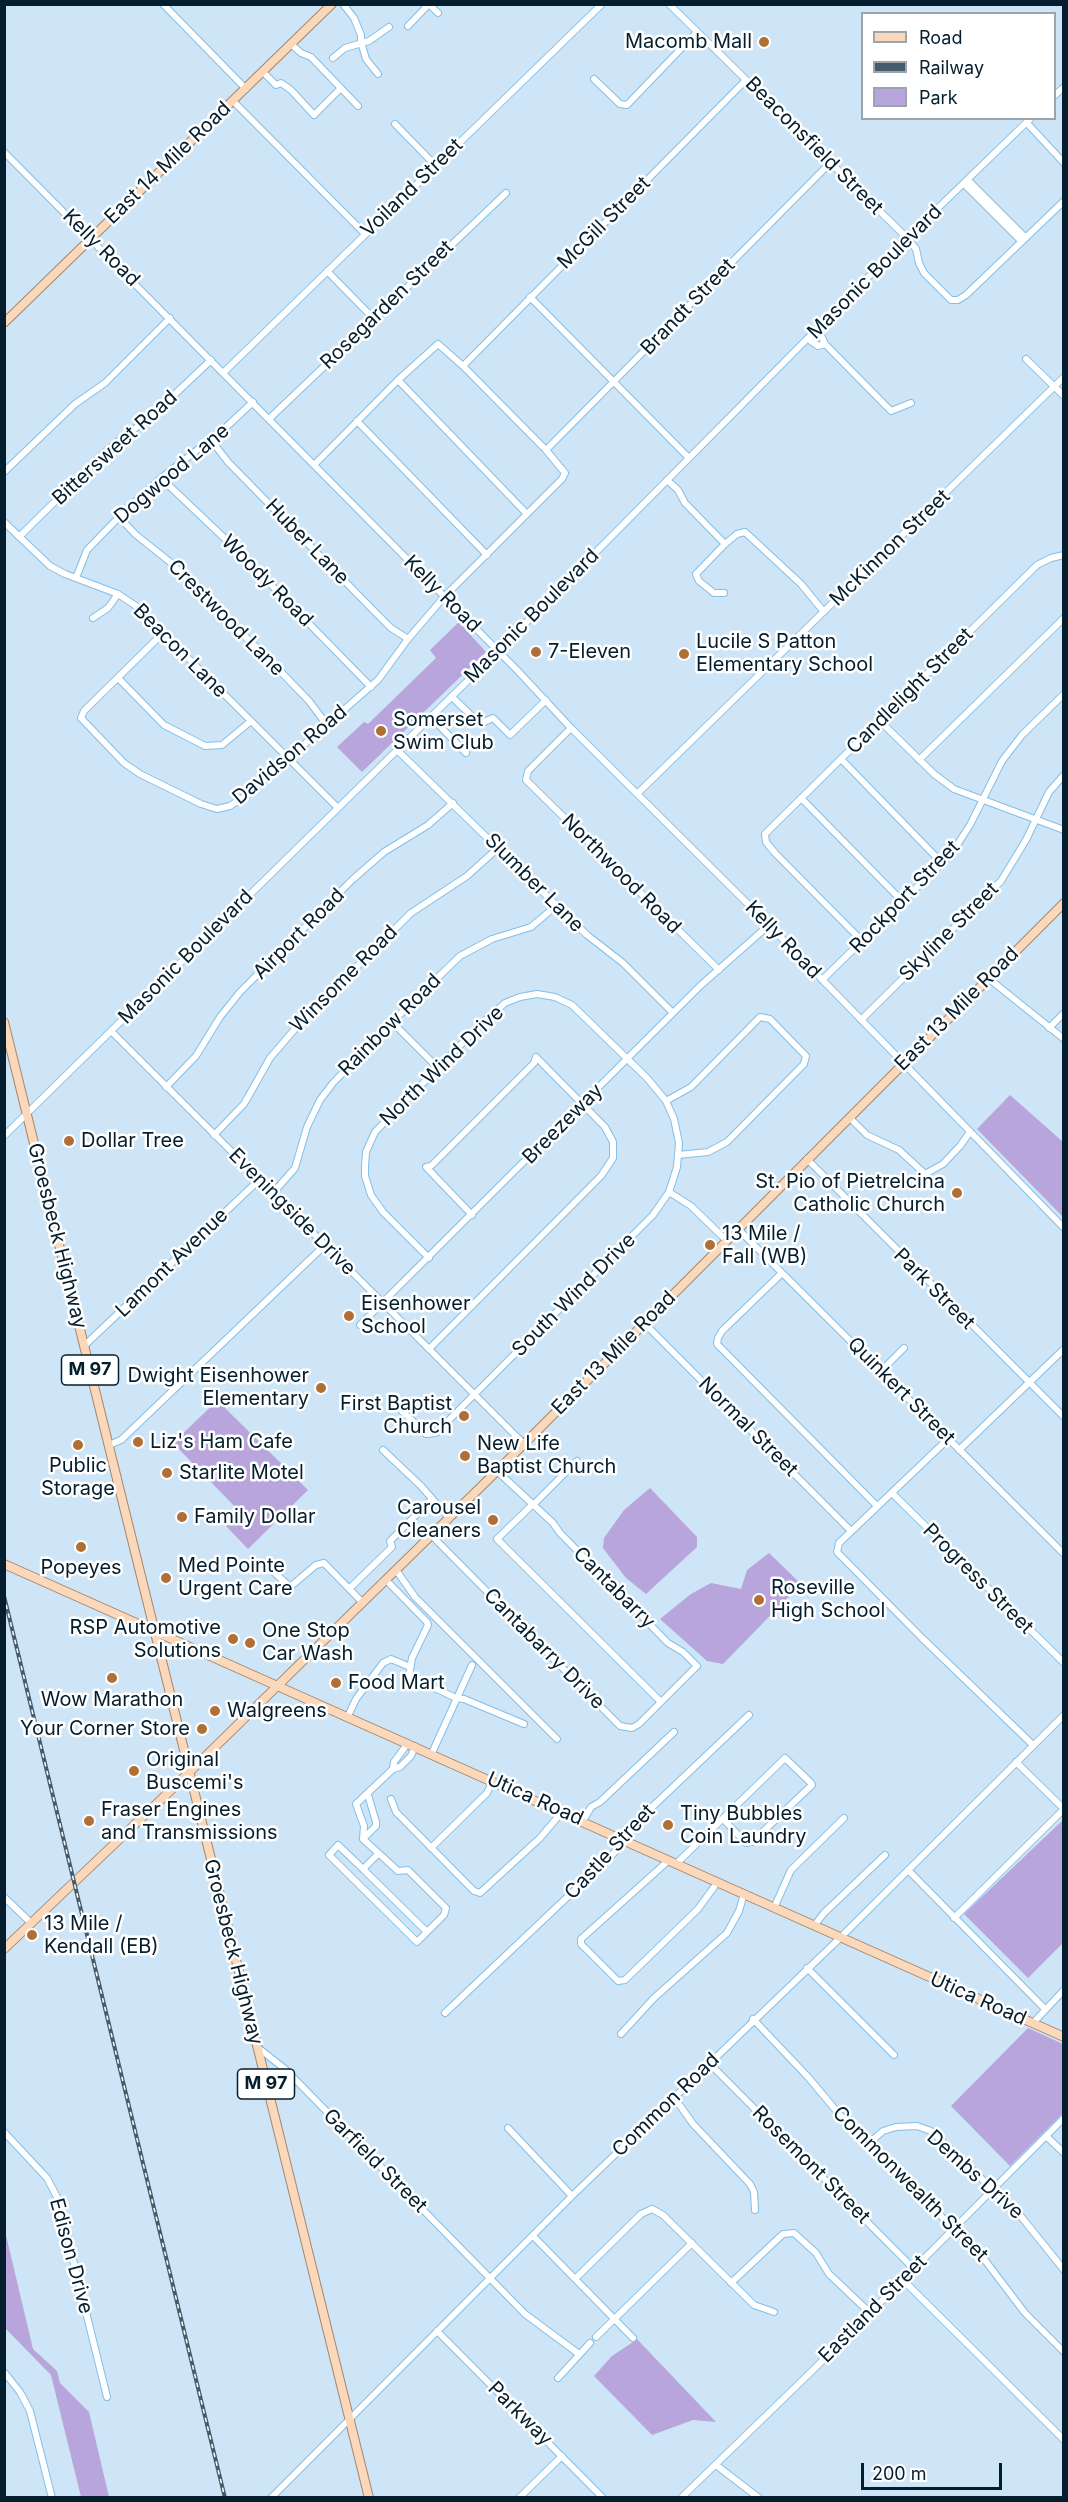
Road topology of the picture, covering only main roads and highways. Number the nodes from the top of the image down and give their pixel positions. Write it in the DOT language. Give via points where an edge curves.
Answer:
graph roads {
  1 [pos="332,4"];
  2 [pos="4,323"];
  3 [pos="1064,903"];
  4 [pos="4,1022"];
  5 [pos="4,1564"];
  6 [pos="154,1631"];
  7 [pos="278,1686"];
  8 [pos="189,1773"];
  9 [pos="4,1949"];
  10 [pos="1064,2037"];
  11 [pos="369,2498"];
  1 -- 2 [label="main road, East 14 Mile Road"];
  3 -- 7 [label="main road, East 13 Mile Road"];
  4 -- 6 [label="main road, Groesbeck Highway / M 97"];
  5 -- 6 [label="main road, Utica Road"];
  6 -- 7 [label="main road, Utica Road"];
  6 -- 8 [label="main road, Groesbeck Highway / M 97"];
  7 -- 8 [label="main road, East 13 Mile Road"];
  7 -- 10 [label="main road, Utica Road"];
  8 -- 9 [label="main road, East 13 Mile Road"];
  8 -- 11 [label="main road, Groesbeck Highway / M 97"];
}
